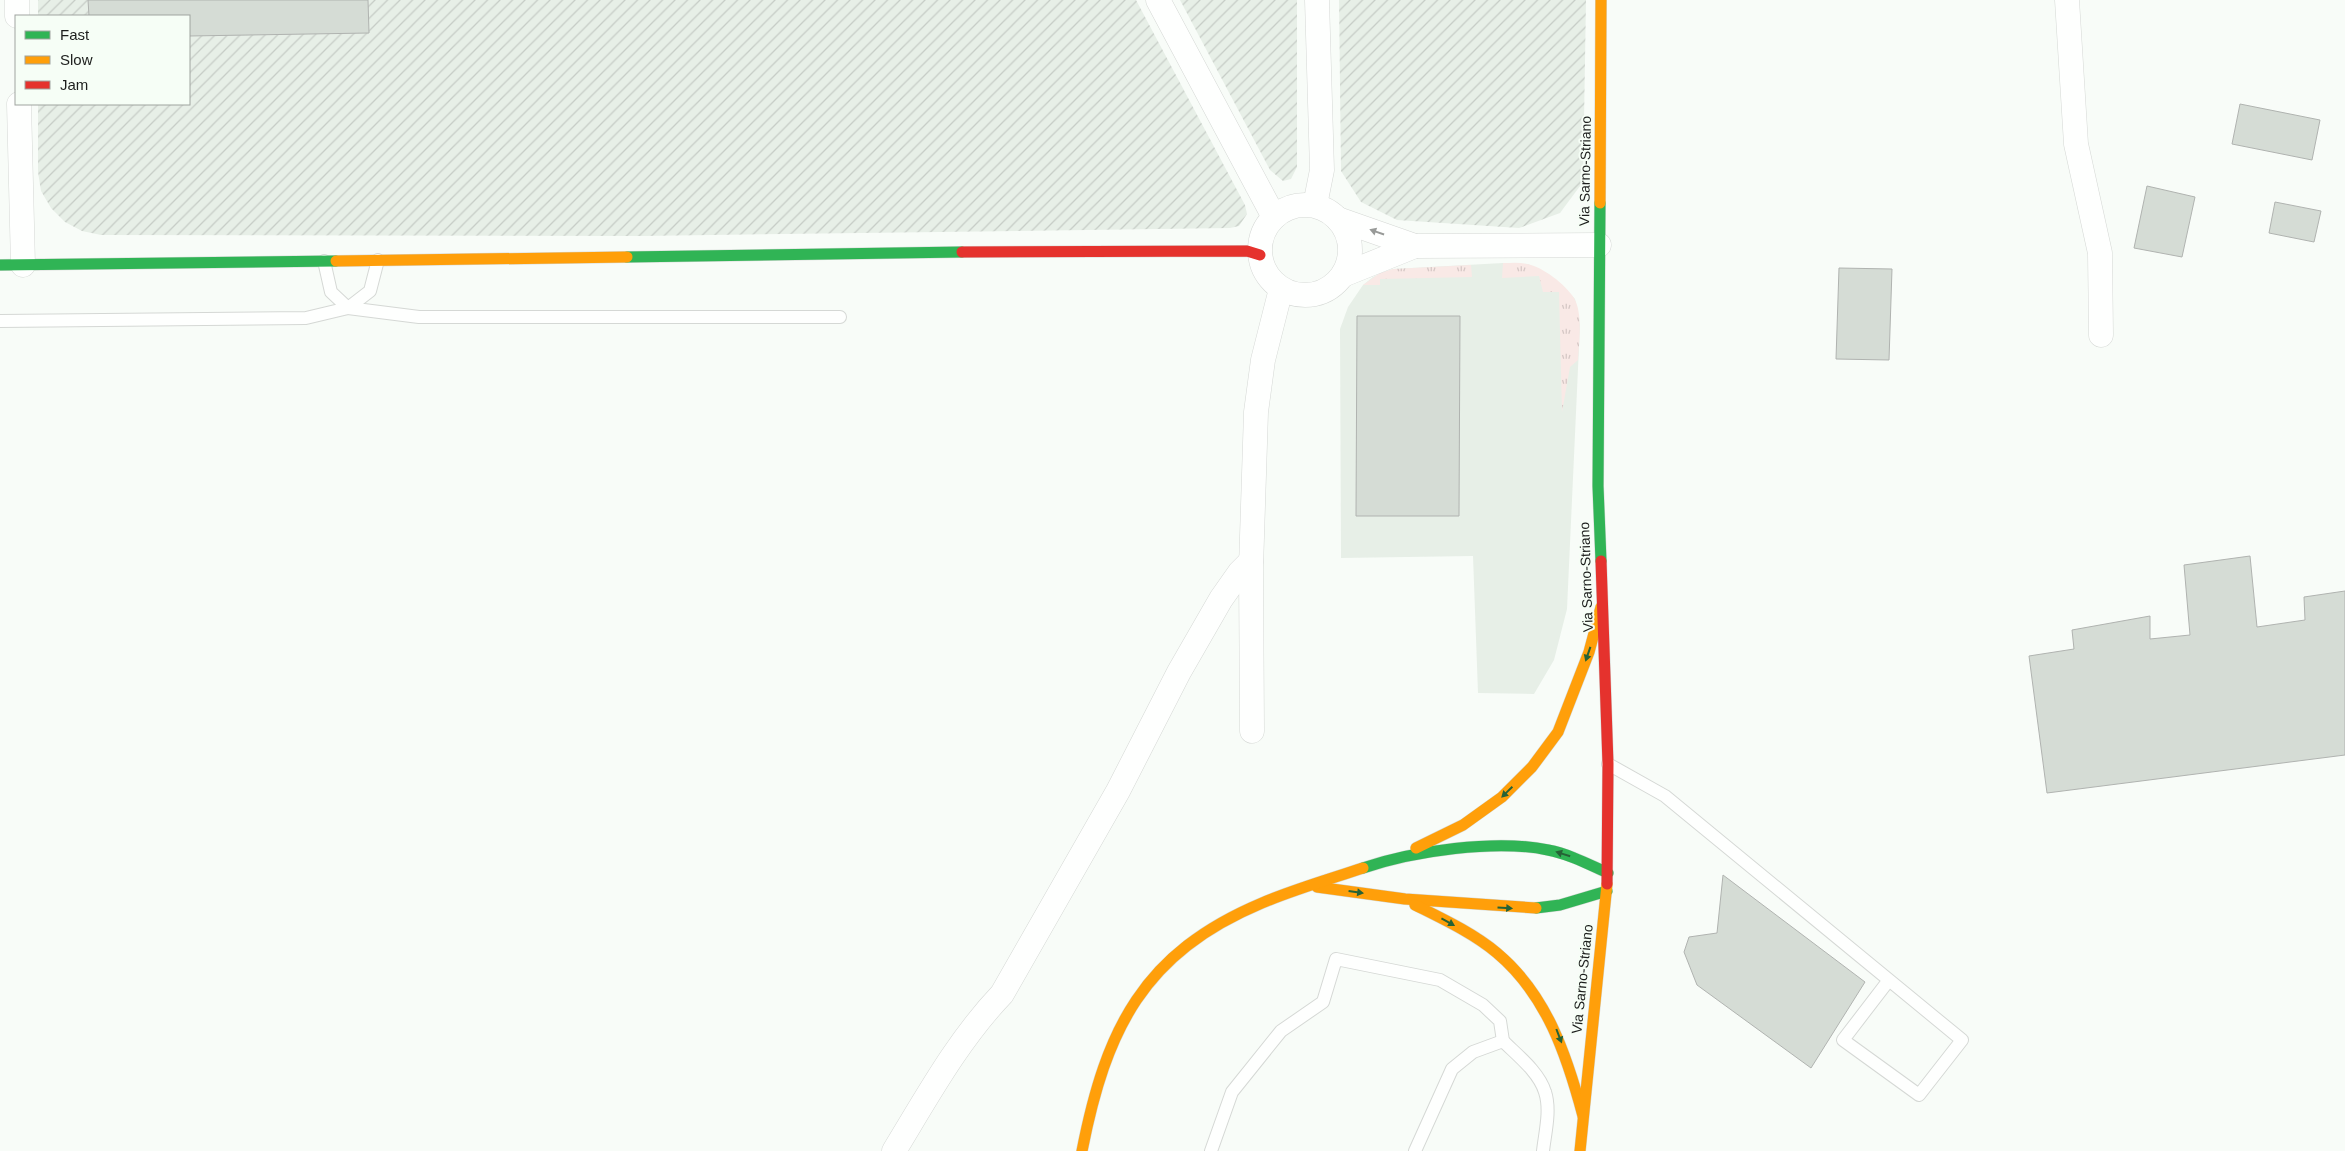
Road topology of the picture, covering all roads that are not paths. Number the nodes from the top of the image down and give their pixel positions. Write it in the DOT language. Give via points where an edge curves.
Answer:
graph roads {
  1 [pos="17,0"];
  2 [pos="1158,0"];
  3 [pos="1317,0"];
  4 [pos="1601,0"];
  5 [pos="2067,0"];
  6 [pos="17,15"];
  7 [pos="19,105"];
  8 [pos="1315,206"];
  9 [pos="1274,217"];
  10 [pos="1338,219"];
  11 [pos="1599,245"];
  12 [pos="1415,246"];
  13 [pos="1260,255"];
  14 [pos="378,260"];
  15 [pos="324,261"];
  16 [pos="0,265"];
  17 [pos="23,265"];
  18 [pos="1343,275"];
  19 [pos="1281,289"];
  20 [pos="348,308"];
  21 [pos="840,317"];
  22 [pos="0,321"];
  23 [pos="2101,335"];
  24 [pos="1251,561"];
  25 [pos="1601,607"];
  26 [pos="1252,731"];
  27 [pos="1608,764"];
  28 [pos="1393,860"];
  29 [pos="1608,873"];
  30 [pos="1308,886"];
  31 [pos="1607,891"];
  32 [pos="1405,899"];
  33 [pos="1889,980"];
  34 [pos="1503,1041"];
  35 [pos="1583,1116"];
  36 [pos="1082,1150"];
  37 [pos="894,1151"];
  38 [pos="1210,1151"];
  39 [pos="1415,1151"];
  40 [pos="1544,1151"];
  41 [pos="1580,1151"];
  1 -- 6 [label="street"];
  2 -- 9 [label="street"];
  3 -- 8 [label="street" via="1322,170"];
  4 -- 11 [label="main road, Via Sarno-Striano"];
  5 -- 23 [label="street" via="2076,144 2100,253"];
  7 -- 17 [label="street"];
  8 -- 9 [label="street" via="1300,205"];
  8 -- 10 [label="street" via="1328,210"];
  9 -- 13 [label="street" via="1261,241"];
  12 -- 10 [label="street, one-way"];
  10 -- 18 [label="street" via="1347,231 1351,246"];
  11 -- 12 [label="street"];
  11 -- 25 [label="main road, Via Sarno-Striano"];
  12 -- 18 [label="street"];
  13 -- 14 [label="main road" via="1247,251 995,252"];
  13 -- 19 [label="street" via="1271,280"];
  14 -- 15 [label="main road"];
  14 -- 20 [label="lane" via="370,292"];
  15 -- 17 [label="main road"];
  15 -- 20 [label="lane" via="331,292"];
  16 -- 17 [label="main road"];
  18 -- 19 [label="street" via="1322,292 1301,295"];
  19 -- 24 [label="street" via="1258,387"];
  20 -- 21 [label="lane" via="419,317"];
  20 -- 22 [label="lane" via="306,318"];
  24 -- 26 [label="street"];
  24 -- 37 [label="street" via="1221,600 1178,672 1118,791 1002,994 981,1016"];
  25 -- 27 [label="main road, Via Sarno-Striano"];
  25 -- 28 [label="main road, one-way" via="1589,652 1558,732 1532,767 1502,797 1463,825"];
  27 -- 29 [label="main road, Via Sarno-Striano"];
  27 -- 33 [label="lane" via="1665,796"];
  29 -- 28 [label="main road, one-way" via="1539,848 1483,846"];
  28 -- 30 [label="main road"];
  29 -- 31 [label="main road, Via Sarno-Striano"];
  30 -- 32 [label="main road, one-way"];
  30 -- 36 [label="main road" via="1252,906 1223,922 1177,953 1156,975 1122,1020 1100,1077"];
  32 -- 31 [label="main road, one-way" via="1529,909 1560,905"];
  31 -- 35 [label="main road, Via Sarno-Striano"];
  32 -- 35 [label="main road, one-way" via="1474,937 1505,961 1530,990 1554,1022 1572,1070"];
  33 -- 33 [label="lane" via="1962,1040 1919,1095 1843,1040"];
  34 -- 38 [label="lane" via="1500,1021 1483,1005 1440,980 1336,959 1324,1002 1281,1031 1232,1092"];
  34 -- 39 [label="lane" via="1473,1052 1452,1069"];
  34 -- 40 [label="lane" via="1531,1068 1545,1091"];
  35 -- 41 [label="main road, Via Sarno-Striano"];
}
